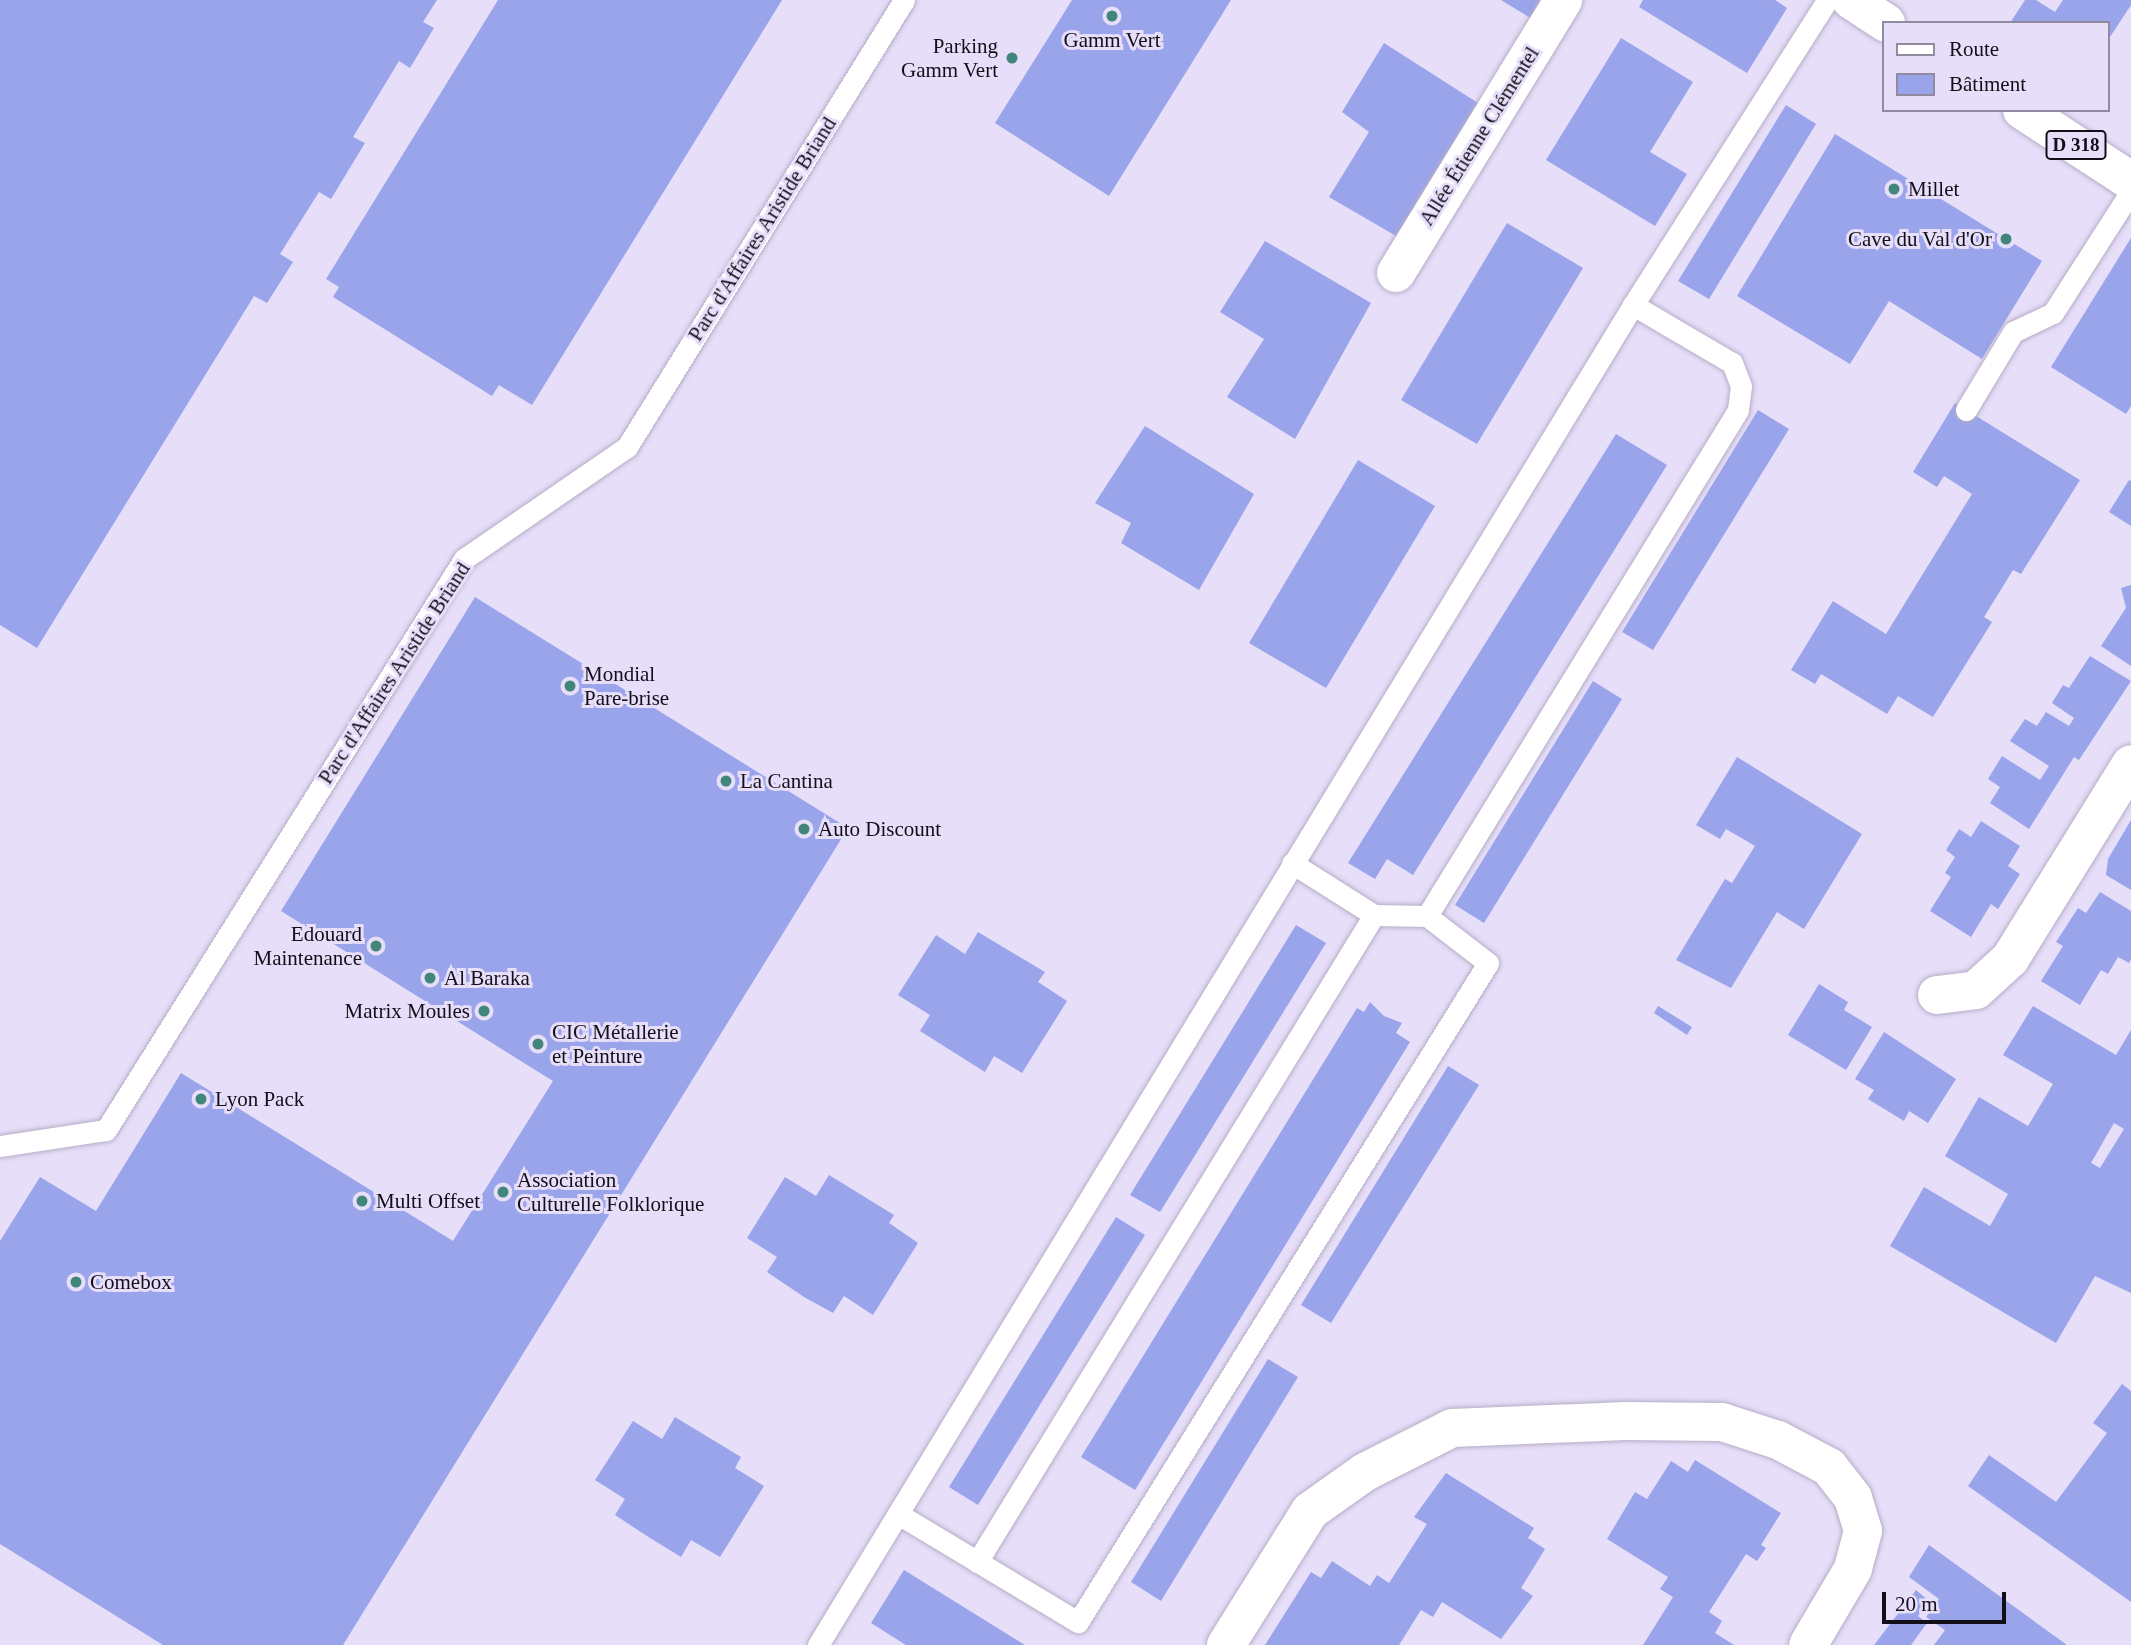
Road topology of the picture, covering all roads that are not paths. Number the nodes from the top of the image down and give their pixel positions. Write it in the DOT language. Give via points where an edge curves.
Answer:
graph roads {
  1 [pos="904,0"];
  2 [pos="1563,0"];
  3 [pos="1827,0"];
  4 [pos="1851,0"];
  5 [pos="1883,21"];
  6 [pos="2025,112"];
  7 [pos="2131,180"];
  8 [pos="2131,191"];
  9 [pos="1396,273"];
  10 [pos="1633,305"];
  11 [pos="1966,410"];
  12 [pos="2131,764"];
  13 [pos="1292,863"];
  14 [pos="1374,915"];
  15 [pos="1427,916"];
  16 [pos="1937,995"];
  17 [pos="0,1146"];
  18 [pos="898,1514"];
  19 [pos="976,1562"];
  20 [pos="818,1645"];
  21 [pos="1226,1645"];
  22 [pos="1808,1645"];
  1 -- 17 [label="lane, Parc d'Affaires Aristide Briand" via="627,447 464,559 106,1130"];
  2 -- 9 [label="street, Allée Étienne Clémentel"];
  3 -- 10 [label="lane"];
  4 -- 5 [label="street"];
  6 -- 7 [label="street, D 318"];
  8 -- 11 [label="lane" via="2053,313 2013,332"];
  10 -- 13 [label="lane"];
  10 -- 15 [label="lane" via="1732,363 1741,386 1738,410"];
  12 -- 16 [label="street" via="2010,959 1976,990"];
  13 -- 14 [label="lane"];
  13 -- 18 [label="lane"];
  14 -- 15 [label="lane"];
  14 -- 19 [label="lane"];
  15 -- 19 [label="lane" via="1488,964 1077,1622"];
  18 -- 19 [label="lane"];
  18 -- 20 [label="lane"];
  21 -- 22 [label="street" via="1310,1511 1365,1472 1452,1428 1625,1421 1722,1422 1778,1440 1829,1467 1853,1498 1863,1531 1853,1569"];
}
